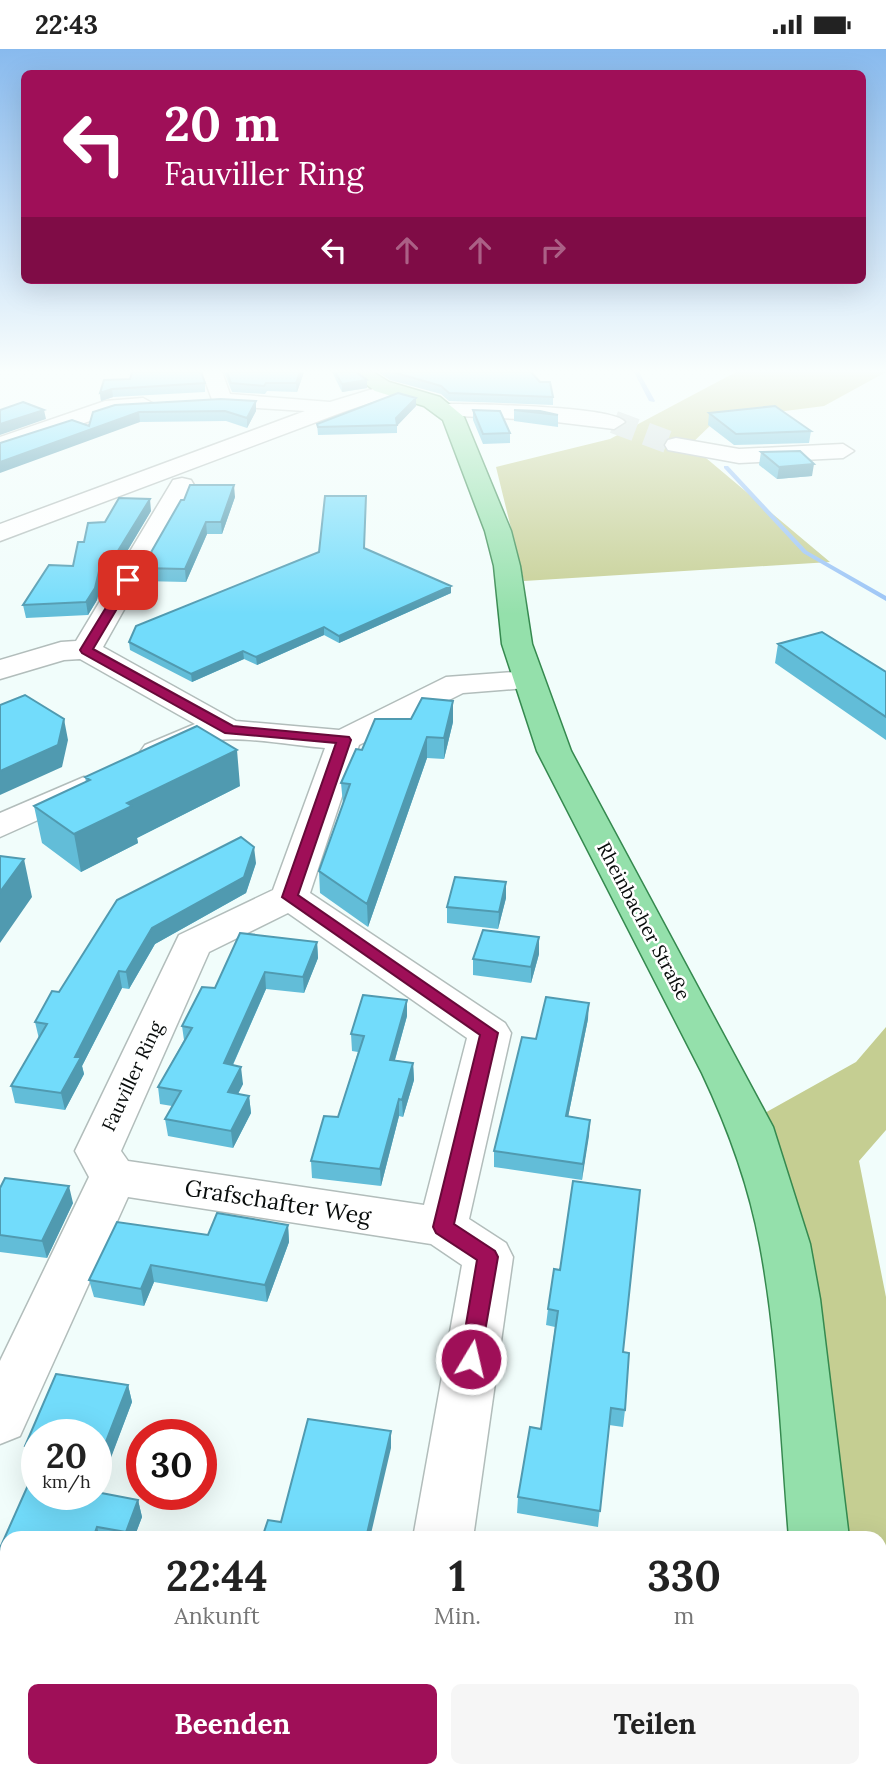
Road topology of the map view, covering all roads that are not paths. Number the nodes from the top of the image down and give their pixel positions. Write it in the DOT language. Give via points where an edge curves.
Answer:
graph roads {
  1 [pos="214,453"];
  2 [pos="469,453"];
  3 [pos="700,453"];
  4 [pos="813,453"];
  5 [pos="182,485"];
  6 [pos="0,533"];
  7 [pos="86,650"];
  8 [pos="0,670"];
  9 [pos="527,680"];
  10 [pos="229,730"];
  11 [pos="344,740"];
  12 [pos="0,826"];
  13 [pos="290,897"];
  14 [pos="113,1177"];
  15 [pos="443,1227"];
  16 [pos="0,1419"];
  17 [pos="444,1531"];
  18 [pos="818,1531"];
  1 -- 6 [label="street"];
  2 -- 9 [label="main road, Rheinbacher Straße" via="507,566 517,644"];
  3 -- 4 [label="street" via="730,457"];
  5 -- 7 [label="street"];
  7 -- 8 [label="street" via="50,653"];
  7 -- 10 [label="street"];
  9 -- 11 [label="street" via="457,684"];
  9 -- 18 [label="main road, Rheinbacher Straße" via="563,773 724,1073 768,1179 794,1299"];
  10 -- 11 [label="street"];
  10 -- 12 [label="street" via="202,732"];
  11 -- 13 [label="street"];
  13 -- 14 [label="street, Fauviller Ring" via="193,944 98,1151"];
  13 -- 15 [label="street" via="489,1033"];
  14 -- 15 [label="street, Grafschafter Weg"];
  14 -- 16 [label="street"];
  15 -- 17 [label="street" via="488,1257"];
}
